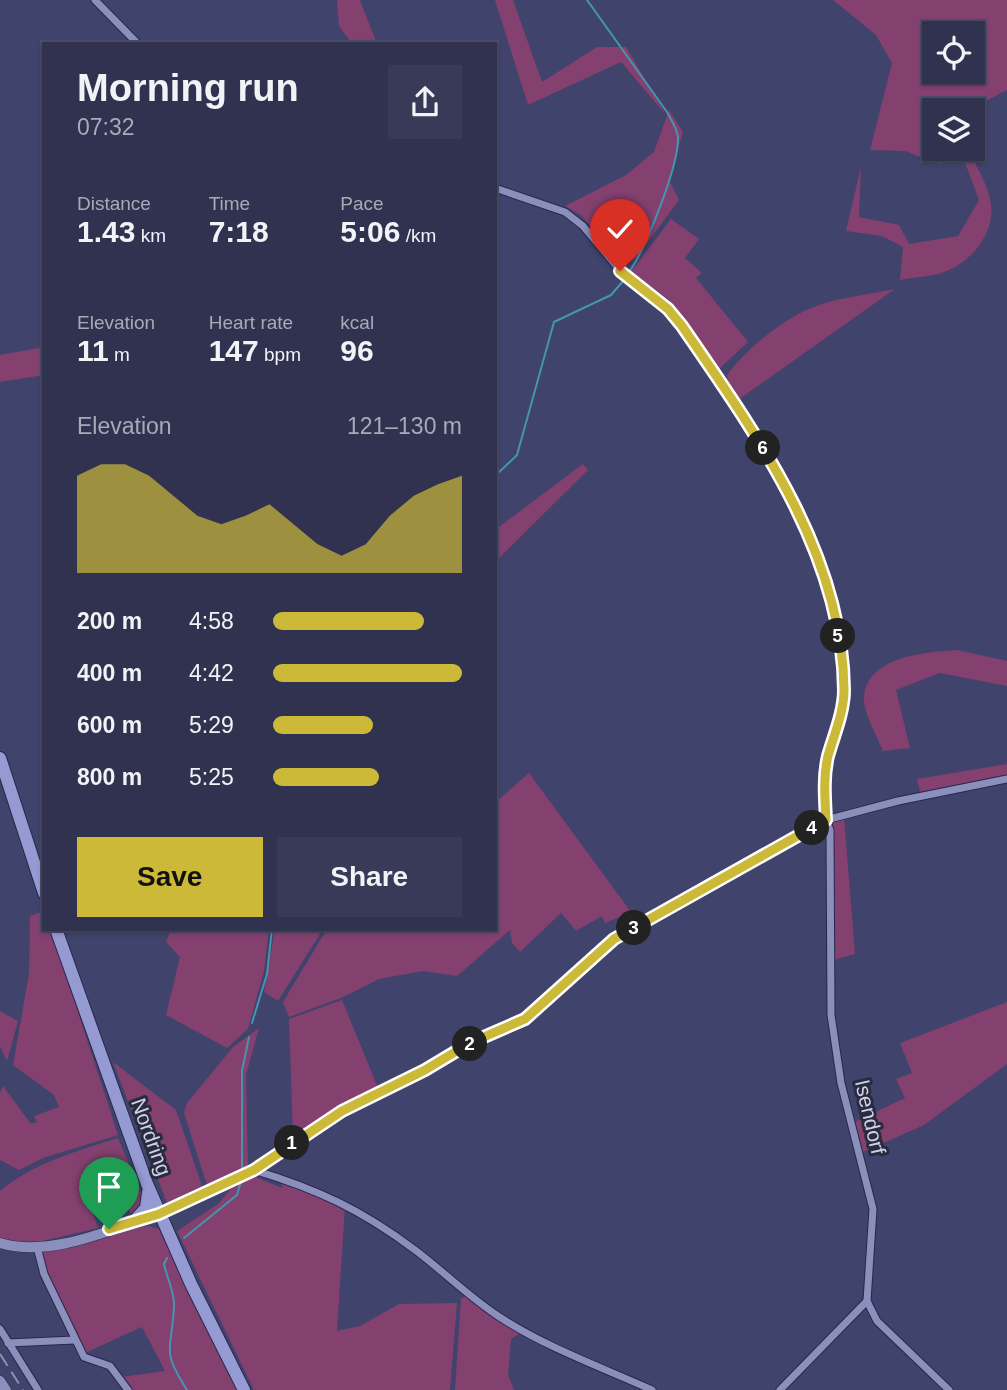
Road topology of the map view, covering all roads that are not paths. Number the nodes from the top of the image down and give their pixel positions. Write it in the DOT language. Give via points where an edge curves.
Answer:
graph roads {
  1 [pos="95,0"];
  2 [pos="136,42"];
  3 [pos="497,189"];
  4 [pos="0,758"];
  5 [pos="1007,779"];
  6 [pos="826,820"];
  7 [pos="42,886"];
  8 [pos="57,931"];
  9 [pos="251,1172"];
  10 [pos="147,1184"];
  11 [pos="159,1214"];
  12 [pos="132,1222"];
  13 [pos="0,1244"];
  14 [pos="37,1247"];
  15 [pos="867,1301"];
  16 [pos="0,1329"];
  17 [pos="74,1340"];
  18 [pos="8,1343"];
  19 [pos="0,1381"];
  20 [pos="6,1390"];
  21 [pos="38,1390"];
  22 [pos="128,1390"];
  23 [pos="244,1390"];
  24 [pos="652,1390"];
  25 [pos="780,1390"];
  26 [pos="949,1390"];
  1 -- 2 [label="street"];
  3 -- 6 [label="street, Isendorf" via="572,217 626,276 668,309 765,451 808,533 835,620 843,673 844,692 825,774"];
  4 -- 7 [label="main road"];
  5 -- 6 [label="street"];
  6 -- 9 [label="street" via="614,939 525,1019 342,1111"];
  6 -- 15 [label="street, Isendorf" via="830,830 831,1015 841,1083 873,1209"];
  8 -- 10 [label="main road, Nordring"];
  9 -- 11 [label="street"];
  9 -- 24 [label="street" via="312,1188 354,1209 497,1316"];
  10 -- 11 [label="main road, Nordring"];
  10 -- 12 [label="main road" via="146,1208"];
  11 -- 12 [label="street"];
  11 -- 23 [label="main road, Nordring"];
  12 -- 14 [label="street"];
  13 -- 14 [label="street"];
  14 -- 17 [label="street"];
  15 -- 25 [label="street"];
  15 -- 26 [label="street" via="877,1321"];
  16 -- 18 [label="street"];
  17 -- 18 [label="street"];
  17 -- 22 [label="street" via="84,1357 110,1366"];
  18 -- 21 [label="street"];
  19 -- 20 [label="street"];
}
